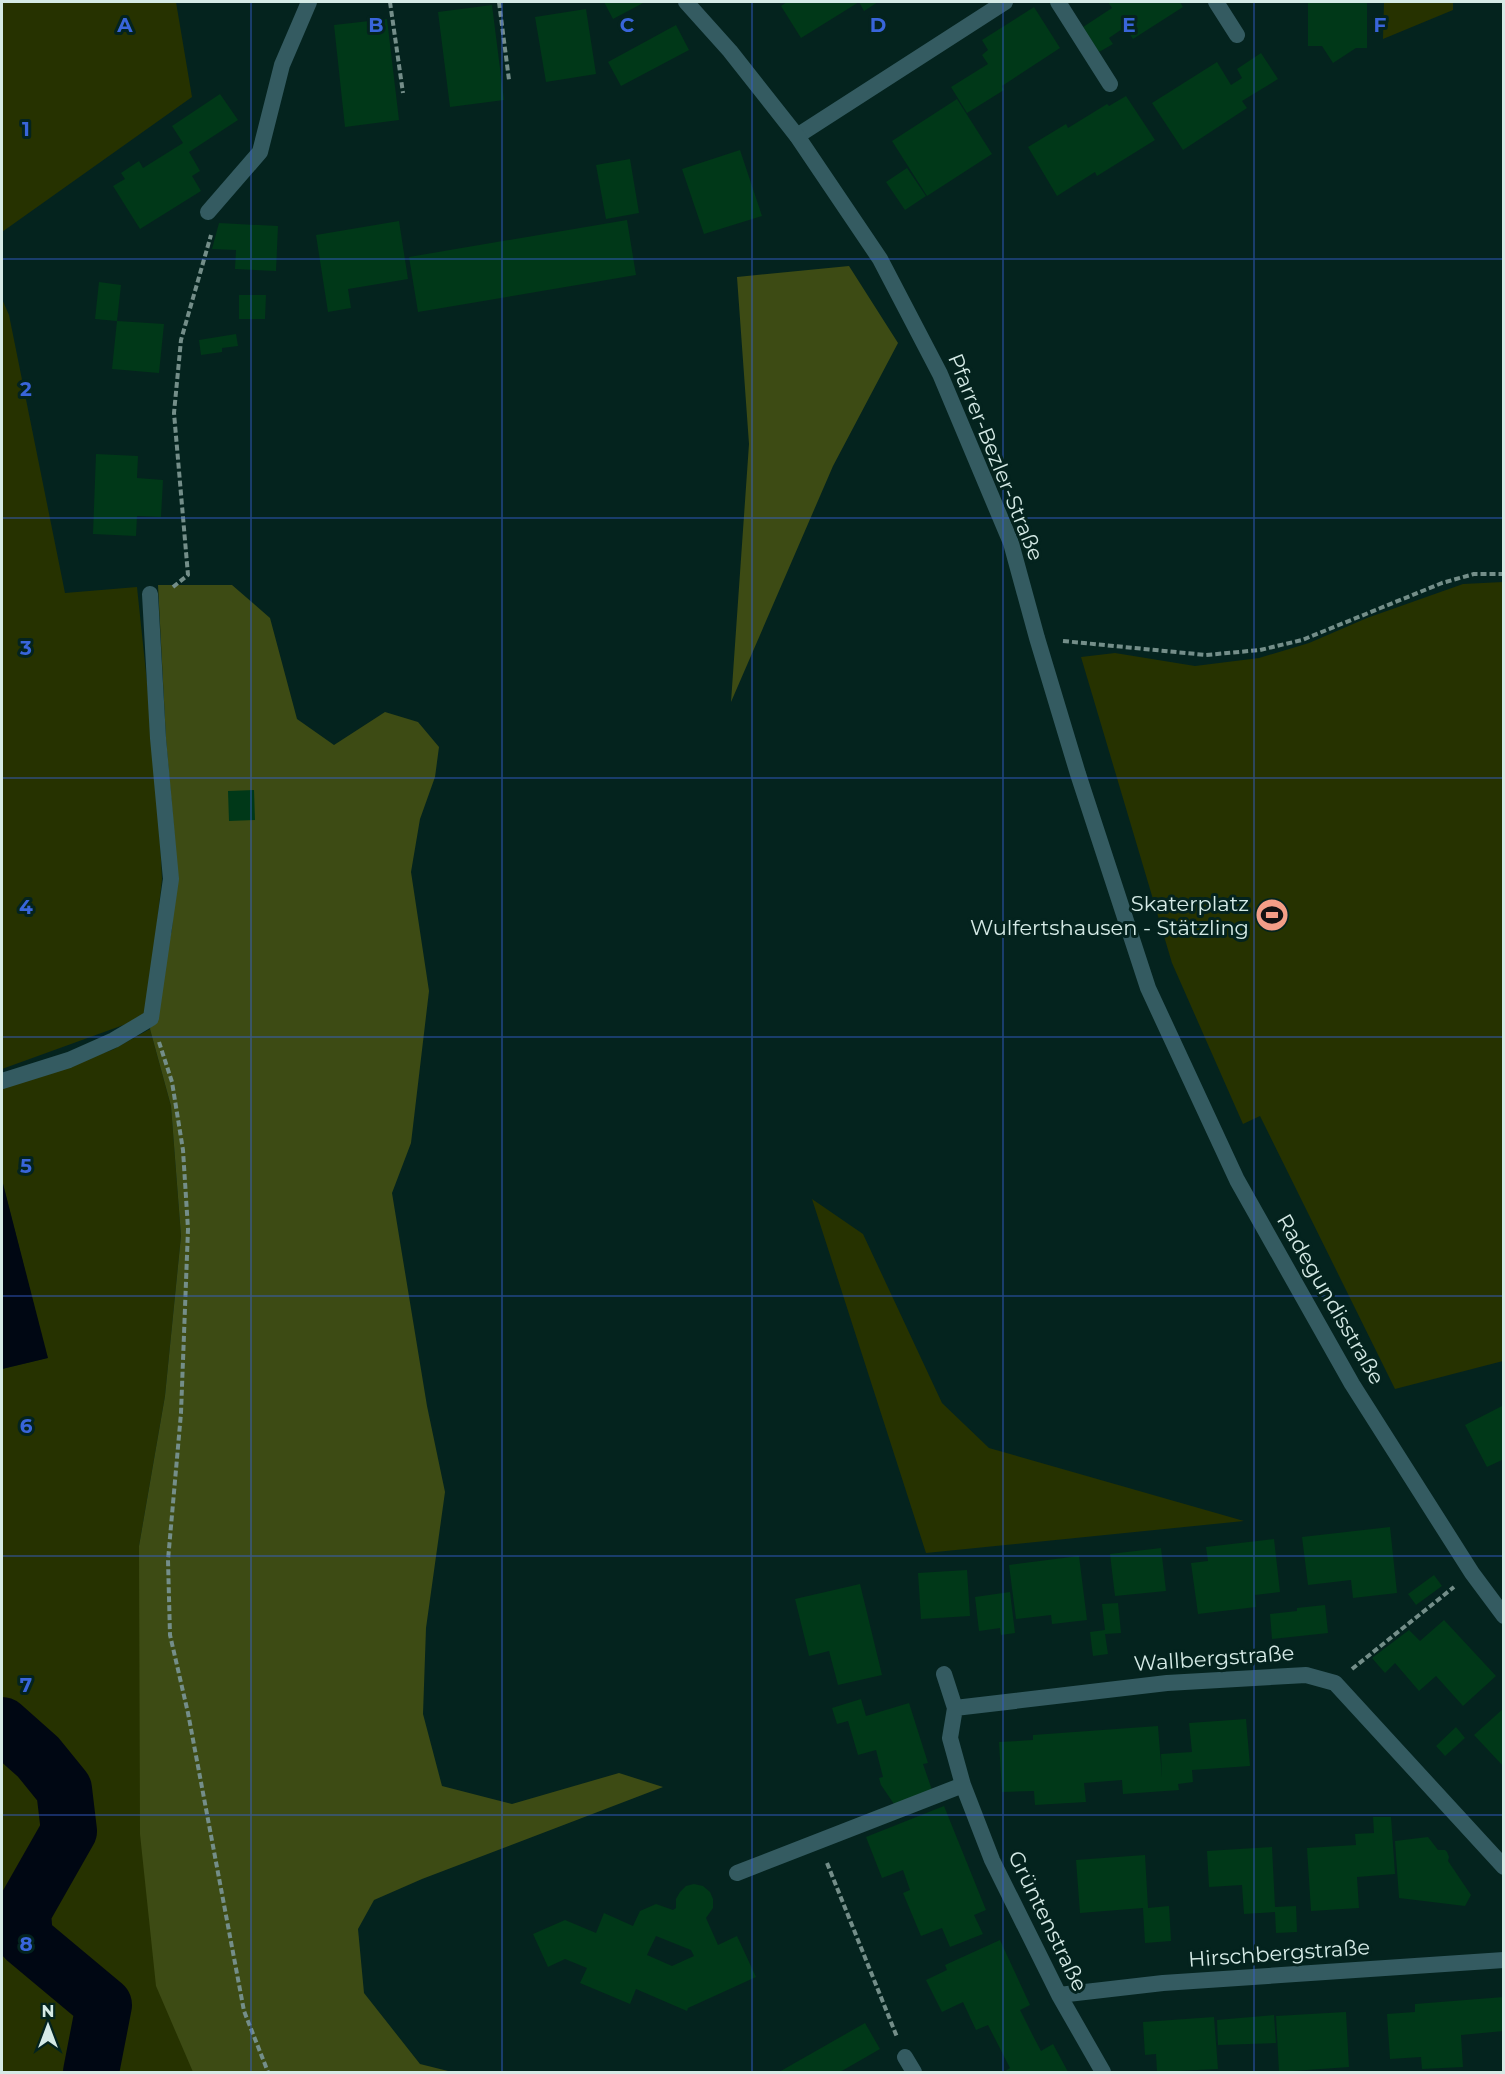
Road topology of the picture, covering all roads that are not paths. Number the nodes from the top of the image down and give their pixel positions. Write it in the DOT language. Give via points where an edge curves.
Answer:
graph roads {
  1 [pos="309,2"];
  2 [pos="686,2"];
  3 [pos="1005,2"];
  4 [pos="1058,2"];
  5 [pos="1215,2"];
  6 [pos="1237,35"];
  7 [pos="1110,84"];
  8 [pos="797,136"];
  9 [pos="211,209"];
  10 [pos="150,598"];
  11 [pos="1148,988"];
  12 [pos="2,1081"];
  13 [pos="1503,1616"];
  14 [pos="944,1674"];
  15 [pos="956,1708"];
  16 [pos="963,1785"];
  17 [pos="1503,1867"];
  18 [pos="737,1874"];
  19 [pos="1503,1960"];
  20 [pos="1059,1995"];
  21 [pos="905,2057"];
  22 [pos="914,2073"];
  23 [pos="1103,2073"];
  1 -- 9 [label="street" via="282,65 260,152"];
  2 -- 8 [label="street, Pfarrer-Bezler-Straße"];
  3 -- 8 [label="street"];
  4 -- 7 [label="street"];
  5 -- 6 [label="street"];
  8 -- 11 [label="street, Pfarrer-Bezler-Straße" via="880,259 940,374 1011,543 1036,638"];
  10 -- 12 [label="street" via="171,879 151,1018 69,1060"];
  11 -- 13 [label="street, Radegundisstraße" via="1237,1180 1352,1384 1472,1574"];
  14 -- 15 [label="street"];
  15 -- 16 [label="street, Grüntenstraße" via="950,1738"];
  15 -- 17 [label="street, Wallbergstraße" via="1167,1683 1306,1675 1335,1683"];
  16 -- 18 [label="street"];
  16 -- 20 [label="street, Grüntenstraße" via="992,1860"];
  19 -- 20 [label="street, Hirschbergstraße" via="1163,1983"];
  20 -- 23 [label="street, Grüntenstraße"];
  21 -- 22 [label="street"];
}
